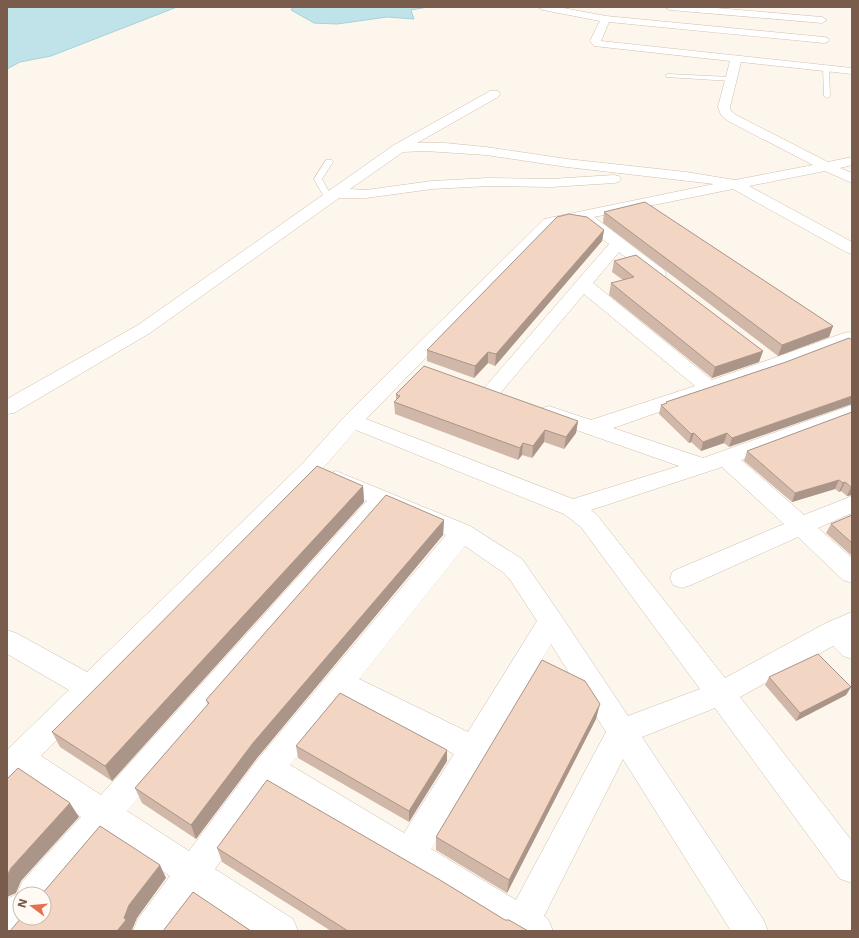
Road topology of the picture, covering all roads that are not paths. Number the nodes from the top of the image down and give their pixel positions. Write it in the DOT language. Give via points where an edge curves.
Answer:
graph roads {
  1 [pos="546,7"];
  2 [pos="670,7"];
  3 [pos="820,7"];
  4 [pos="681,8"];
  5 [pos="614,17"];
  6 [pos="822,20"];
  7 [pos="674,25"];
  8 [pos="824,40"];
  9 [pos="736,59"];
  10 [pos="825,61"];
  11 [pos="852,71"];
  12 [pos="668,76"];
  13 [pos="731,78"];
  14 [pos="494,94"];
  15 [pos="827,96"];
  16 [pos="399,148"];
  17 [pos="852,161"];
  18 [pos="329,162"];
  19 [pos="826,166"];
  20 [pos="659,174"];
  21 [pos="852,179"];
  22 [pos="736,185"];
  23 [pos="331,195"];
  24 [pos="642,203"];
  25 [pos="581,215"];
  26 [pos="662,216"];
  27 [pos="618,243"];
  28 [pos="852,249"];
  29 [pos="668,282"];
  30 [pos="583,284"];
  31 [pos="845,336"];
  32 [pos="408,364"];
  33 [pos="430,372"];
  34 [pos="709,387"];
  35 [pos="512,400"];
  36 [pos="7,408"];
  37 [pos="533,408"];
  38 [pos="852,411"];
  39 [pos="352,421"];
  40 [pos="590,428"];
  41 [pos="726,458"];
  42 [pos="703,466"];
  43 [pos="311,468"];
  44 [pos="382,499"];
  45 [pos="852,504"];
  46 [pos="572,508"];
  47 [pos="801,526"];
  48 [pos="462,532"];
  49 [pos="852,573"];
  50 [pos="682,578"];
  51 [pos="550,621"];
  52 [pos="846,634"];
  53 [pos="7,641"];
  54 [pos="340,683"];
  55 [pos="90,688"];
  56 [pos="720,694"];
  57 [pos="622,732"];
  58 [pos="473,749"];
  59 [pos="13,764"];
  60 [pos="269,769"];
  61 [pos="104,814"];
  62 [pos="410,854"];
  63 [pos="852,867"];
  64 [pos="194,873"];
  65 [pos="41,886"];
  66 [pos="529,927"];
  67 [pos="150,931"];
  68 [pos="281,931"];
  69 [pos="751,931"];
  1 -- 5 [label="street"];
  2 -- 4 [label="street"];
  3 -- 6 [label="street"];
  4 -- 6 [label="street"];
  4 -- 7 [label="street"];
  5 -- 7 [label="street"];
  5 -- 9 [label="street" via="596,41 598,44"];
  6 -- 8 [label="street"];
  7 -- 8 [label="street"];
  8 -- 10 [label="street"];
  9 -- 10 [label="street"];
  9 -- 13 [label="street"];
  10 -- 11 [label="street"];
  10 -- 15 [label="lane"];
  12 -- 13 [label="lane"];
  13 -- 19 [label="street" via="725,112"];
  14 -- 16 [label="street"];
  16 -- 20 [label="street" via="466,148"];
  16 -- 23 [label="street"];
  17 -- 19 [label="street"];
  18 -- 23 [label="lane" via="318,179"];
  19 -- 21 [label="street"];
  19 -- 22 [label="street"];
  20 -- 22 [label="street"];
  20 -- 23 [label="street" via="551,183 488,182 432,185 366,194"];
  22 -- 24 [label="street"];
  22 -- 28 [label="street"];
  23 -- 36 [label="street" via="144,329"];
  24 -- 25 [label="street"];
  24 -- 26 [label="street"];
  25 -- 27 [label="street"];
  25 -- 32 [label="street" via="549,222 543,226"];
  27 -- 29 [label="street"];
  27 -- 30 [label="street"];
  30 -- 34 [label="street"];
  30 -- 35 [label="street" via="483,390"];
  31 -- 34 [label="street" via="770,360"];
  32 -- 33 [label="street"];
  32 -- 39 [label="street"];
  34 -- 40 [label="street"];
  37 -- 40 [label="street"];
  38 -- 41 [label="street"];
  39 -- 43 [label="street"];
  39 -- 46 [label="street"];
  40 -- 42 [label="street"];
  41 -- 42 [label="street"];
  41 -- 47 [label="street"];
  42 -- 46 [label="street"];
  43 -- 44 [label="street"];
  43 -- 55 [label="street"];
  44 -- 48 [label="street"];
  44 -- 61 [label="street"];
  45 -- 47 [label="street"];
  46 -- 56 [label="street" via="589,521"];
  47 -- 49 [label="street"];
  47 -- 50 [label="street"];
  48 -- 51 [label="street" via="513,566"];
  48 -- 54 [label="street"];
  51 -- 57 [label="street"];
  51 -- 58 [label="street"];
  52 -- 56 [label="street"];
  53 -- 55 [label="street"];
  54 -- 58 [label="street"];
  54 -- 60 [label="street"];
  55 -- 59 [label="street"];
  56 -- 57 [label="street"];
  56 -- 63 [label="street"];
  57 -- 66 [label="street"];
  57 -- 69 [label="street"];
  58 -- 62 [label="street"];
  59 -- 61 [label="street"];
  60 -- 62 [label="street"];
  60 -- 64 [label="street"];
  61 -- 64 [label="street"];
  61 -- 65 [label="street"];
  62 -- 66 [label="street"];
  64 -- 67 [label="street"];
  64 -- 68 [label="street"];
}
